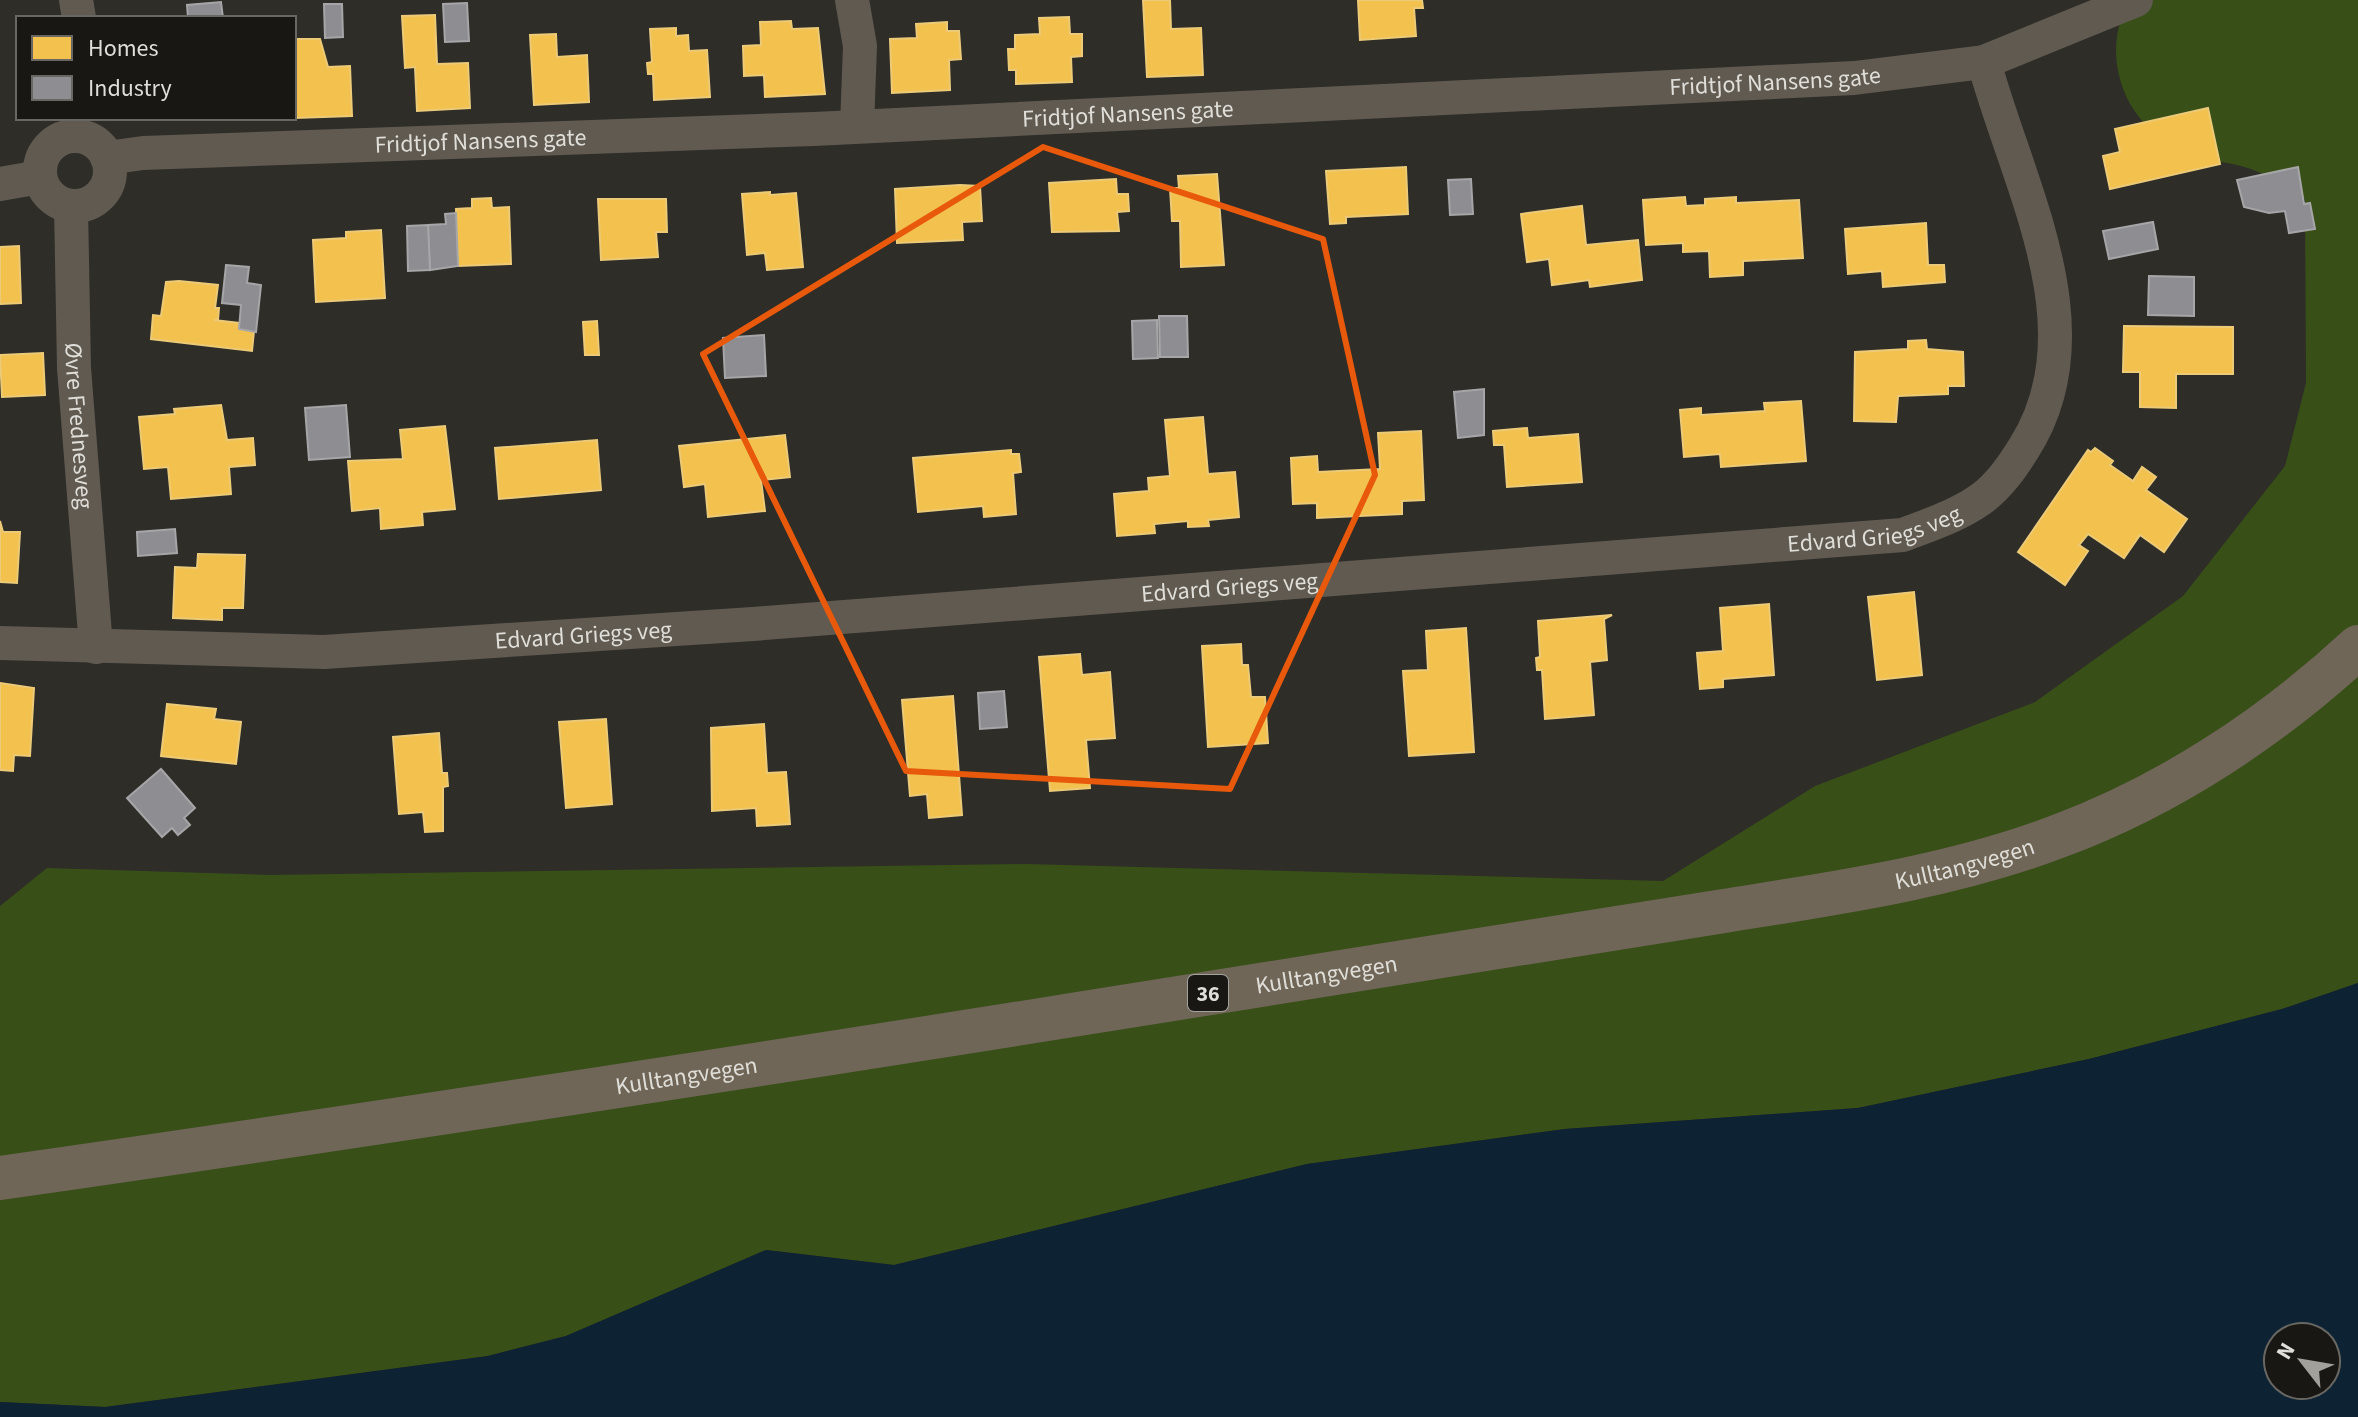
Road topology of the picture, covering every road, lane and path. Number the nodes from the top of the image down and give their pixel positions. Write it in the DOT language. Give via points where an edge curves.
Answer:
graph roads {
  1 [pos="852,0"];
  2 [pos="2136,0"];
  3 [pos="1984,62"];
  4 [pos="857,126"];
  5 [pos="79,127"];
  6 [pos="107,158"];
  7 [pos="40,177"];
  8 [pos="0,184"];
  9 [pos="71,206"];
  10 [pos="0,643"];
  11 [pos="96,647"];
  12 [pos="2358,647"];
  13 [pos="0,1178"];
  1 -- 4 [label="street" via="860,46"];
  2 -- 3 [label="street, Fridtjof Nansens gate"];
  3 -- 4 [label="street, Fridtjof Nansens gate" via="1854,78"];
  3 -- 11 [label="street, Edvard Griegs veg" via="2048,272 2057,356 2034,433 2009,472 1981,499 1903,535 324,652"];
  4 -- 6 [label="street, Fridtjof Nansens gate"];
  5 -- 6 [label="street"];
  5 -- 7 [label="street" via="49,148"];
  6 -- 9 [label="street" via="110,176 103,192 89,204"];
  7 -- 8 [label="street"];
  7 -- 9 [label="street" via="46,192"];
  9 -- 11 [label="street, Øvre Frednesveg" via="74,368"];
  10 -- 11 [label="street, Edvard Griegs veg"];
  12 -- 13 [label="highway, Kulltangvegen / 36" via="2279,713 2180,778 2061,836 1974,865 1790,900 1067,1016"];
}
